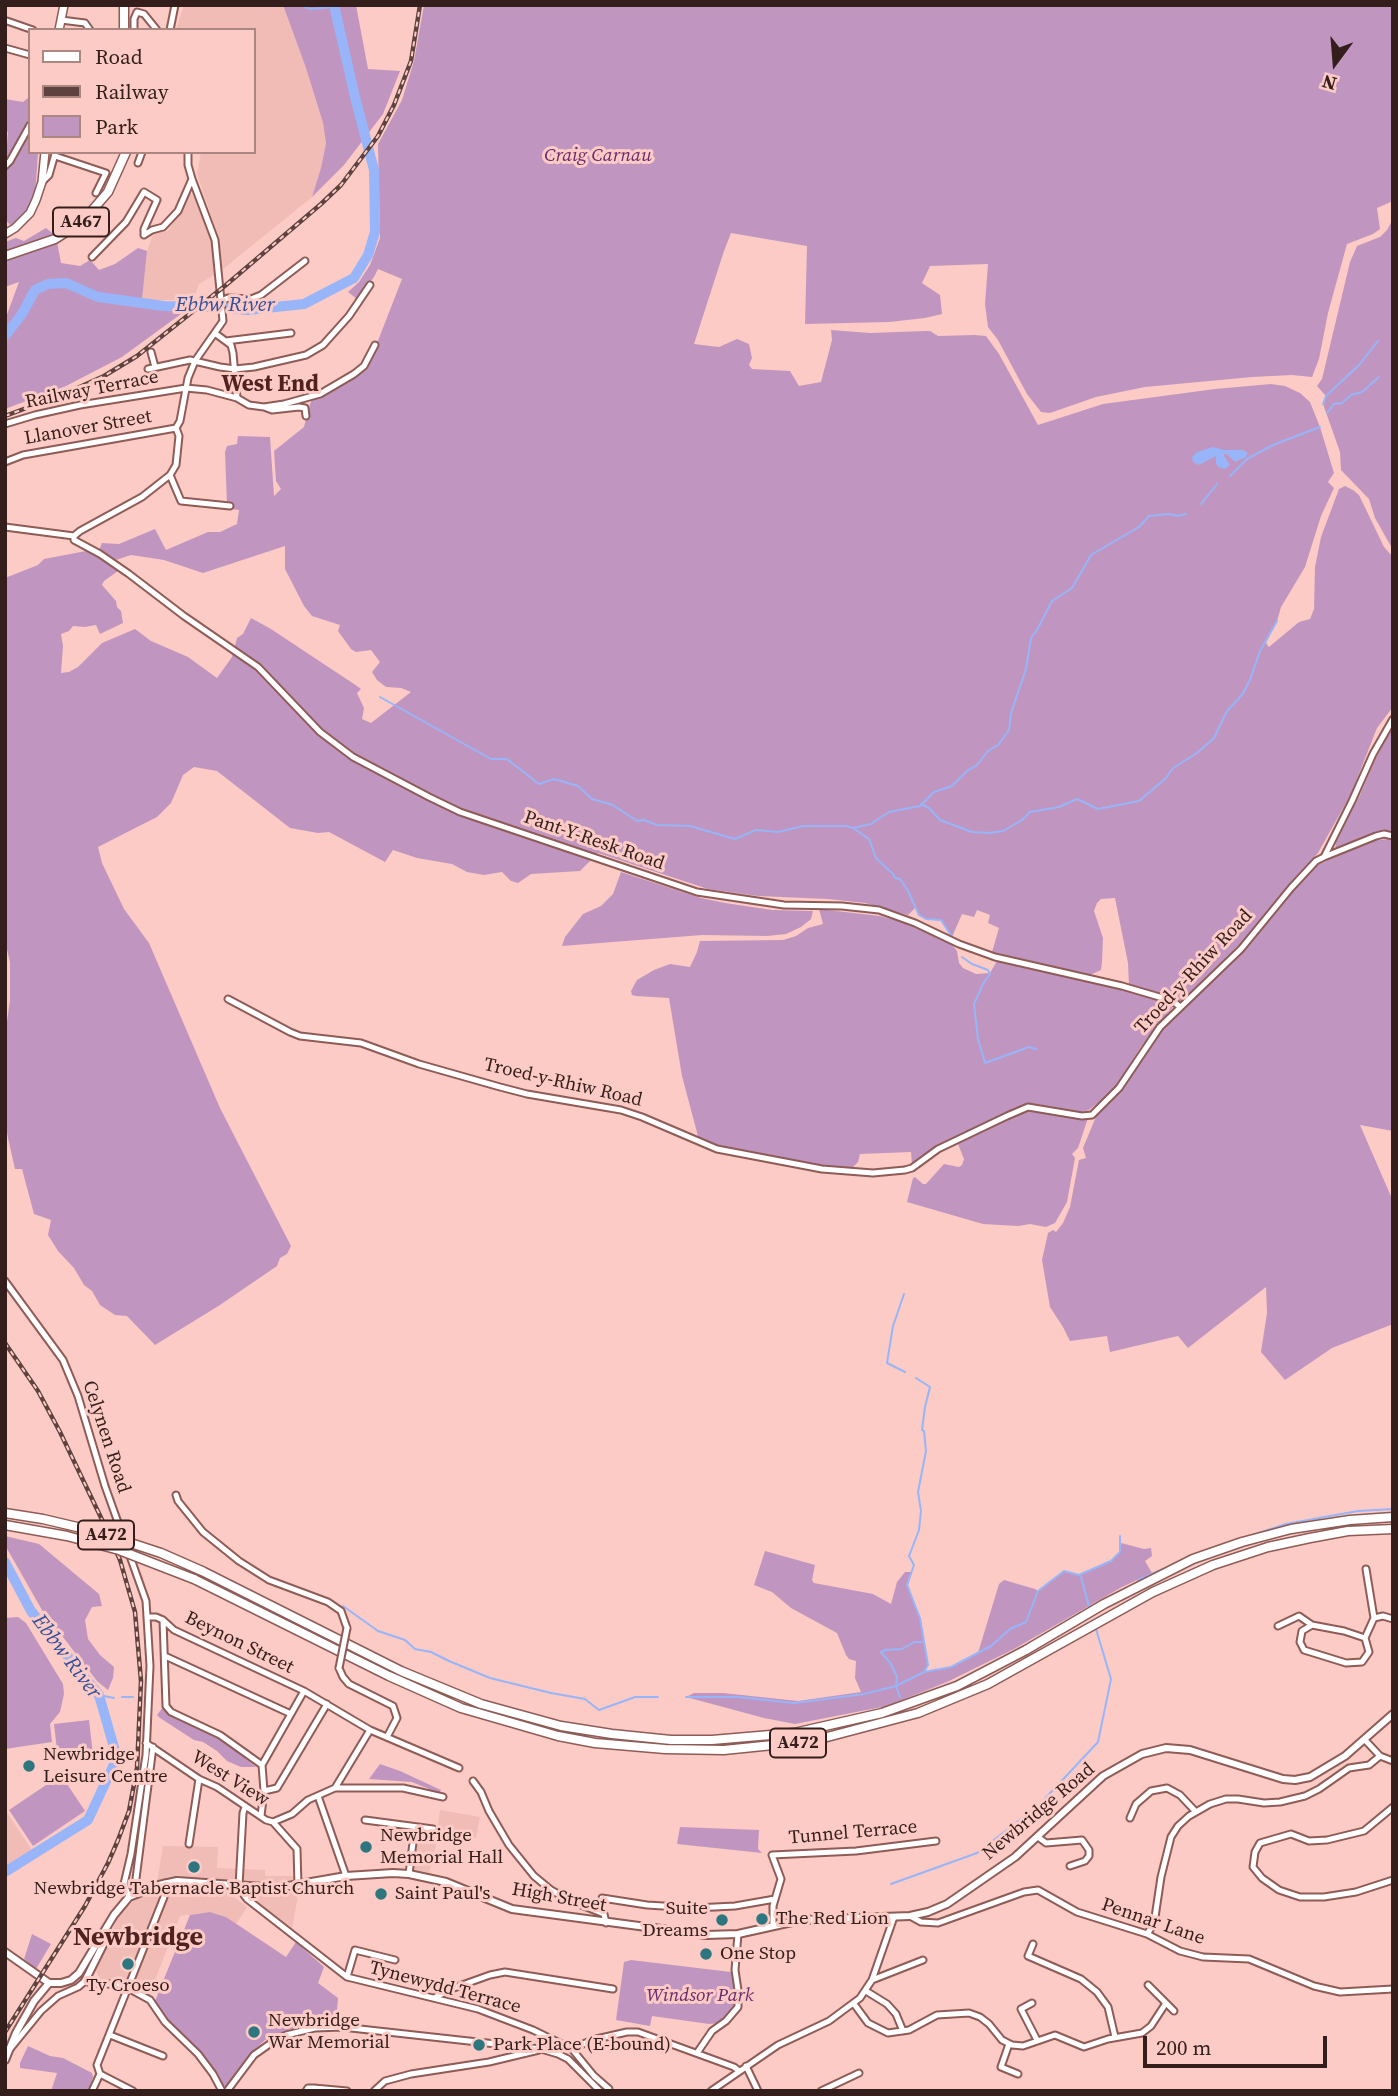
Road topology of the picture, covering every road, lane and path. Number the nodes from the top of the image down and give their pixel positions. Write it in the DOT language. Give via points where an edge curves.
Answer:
graph roads {
  1 [pos="64,5"];
  2 [pos="124,5"];
  3 [pos="175,5"];
  4 [pos="61,20"];
  5 [pos="7,21"];
  6 [pos="28,28"];
  7 [pos="59,28"];
  8 [pos="89,28"];
  9 [pos="124,28"];
  10 [pos="134,28"];
  11 [pos="155,28"];
  12 [pos="170,28"];
  13 [pos="5,48"];
  14 [pos="28,54"];
  15 [pos="28,129"];
  16 [pos="45,154"];
  17 [pos="55,154"];
  18 [pos="125,154"];
  19 [pos="141,154"];
  20 [pos="188,154"];
  21 [pos="138,163"];
  22 [pos="5,166"];
  23 [pos="192,179"];
  24 [pos="42,182"];
  25 [pos="96,193"];
  26 [pos="5,234"];
  27 [pos="5,256"];
  28 [pos="92,257"];
  29 [pos="305,261"];
  30 [pos="370,285"];
  31 [pos="221,302"];
  32 [pos="291,332"];
  33 [pos="216,334"];
  34 [pos="226,341"];
  35 [pos="375,345"];
  36 [pos="151,352"];
  37 [pos="195,361"];
  38 [pos="155,368"];
  39 [pos="148,369"];
  40 [pos="235,369"];
  41 [pos="186,388"];
  42 [pos="237,398"];
  43 [pos="264,407"];
  44 [pos="306,416"];
  45 [pos="5,424"];
  46 [pos="176,428"];
  47 [pos="5,462"];
  48 [pos="170,475"];
  49 [pos="230,506"];
  50 [pos="5,527"];
  51 [pos="74,536"];
  52 [pos="1393,719"];
  53 [pos="1393,836"];
  54 [pos="1324,857"];
  55 [pos="228,999"];
  56 [pos="1180,1007"];
  57 [pos="5,1281"];
  58 [pos="176,1495"];
  59 [pos="5,1513"];
  60 [pos="1393,1517"];
  61 [pos="5,1524"];
  62 [pos="1393,1529"];
  63 [pos="1366,1569"];
  64 [pos="148,1617"];
  65 [pos="1374,1618"];
  66 [pos="1393,1619"];
  67 [pos="163,1620"];
  68 [pos="1312,1625"];
  69 [pos="1278,1626"];
  70 [pos="1365,1638"];
  71 [pos="165,1656"];
  72 [pos="304,1691"];
  73 [pos="327,1704"];
  74 [pos="291,1714"];
  75 [pos="1393,1714"];
  76 [pos="370,1730"];
  77 [pos="387,1737"];
  78 [pos="1365,1740"];
  79 [pos="146,1743"];
  80 [pos="153,1747"];
  81 [pos="1380,1756"];
  82 [pos="1393,1761"];
  83 [pos="262,1765"];
  84 [pos="459,1768"];
  85 [pos="199,1779"];
  86 [pos="473,1782"];
  87 [pos="335,1788"];
  88 [pos="264,1791"];
  89 [pos="318,1796"];
  90 [pos="443,1797"];
  91 [pos="245,1807"];
  92 [pos="1392,1810"];
  93 [pos="1196,1811"];
  94 [pos="261,1816"];
  95 [pos="1130,1818"];
  96 [pos="365,1820"];
  97 [pos="273,1822"];
  98 [pos="415,1826"];
  99 [pos="433,1829"];
  100 [pos="1038,1837"];
  101 [pos="936,1841"];
  102 [pos="189,1844"];
  103 [pos="1070,1866"];
  104 [pos="409,1874"];
  105 [pos="346,1876"];
  106 [pos="1393,1880"];
  107 [pos="165,1883"];
  108 [pos="242,1886"];
  109 [pos="298,1886"];
  110 [pos="131,1896"];
  111 [pos="602,1898"];
  112 [pos="775,1899"];
  113 [pos="910,1916"];
  114 [pos="894,1917"];
  115 [pos="607,1923"];
  116 [pos="774,1926"];
  117 [pos="738,1934"];
  118 [pos="1147,1934"];
  119 [pos="102,1935"];
  120 [pos="1033,1944"];
  121 [pos="5,1952"];
  122 [pos="1028,1956"];
  123 [pos="395,1960"];
  124 [pos="923,1960"];
  125 [pos="1024,1964"];
  126 [pos="347,1977"];
  127 [pos="872,1980"];
  128 [pos="85,1981"];
  129 [pos="49,1983"];
  130 [pos="1148,1985"];
  131 [pos="128,1988"];
  132 [pos="613,1989"];
  133 [pos="1393,1989"];
  134 [pos="866,1991"];
  135 [pos="433,1998"];
  136 [pos="1166,2003"];
  137 [pos="854,2004"];
  138 [pos="1032,2004"];
  139 [pos="1174,2011"];
  140 [pos="903,2031"];
  141 [pos="110,2035"];
  142 [pos="1115,2037"];
  143 [pos="1037,2040"];
  144 [pos="1009,2044"];
  145 [pos="541,2049"];
  146 [pos="572,2049"];
  147 [pos="8,2052"];
  148 [pos="697,2053"];
  149 [pos="163,2056"];
  150 [pos="5,2060"];
  151 [pos="746,2066"];
  152 [pos="739,2071"];
  153 [pos="859,2073"];
  154 [pos="100,2074"];
  155 [pos="1018,2074"];
  156 [pos="92,2091"];
  157 [pos="133,2091"];
  158 [pos="224,2091"];
  159 [pos="306,2091"];
  160 [pos="347,2091"];
  161 [pos="374,2091"];
  162 [pos="600,2091"];
  163 [pos="609,2091"];
  164 [pos="711,2091"];
  165 [pos="758,2091"];
  166 [pos="821,2091"];
  1 -- 4 [label="main road"];
  2 -- 9 [label="main road"];
  3 -- 12 [label="street"];
  4 -- 7 [label="main road"];
  4 -- 8 [label="street" via="85,23"];
  5 -- 6 [label="street"];
  10 -- 11 [label="street" via="137,12"];
  13 -- 14 [label="street"];
  15 -- 22 [label="street"];
  16 -- 24 [label="main road"];
  17 -- 24 [label="street"];
  17 -- 25 [label="street" via="106,173"];
  18 -- 27 [label="main road, A467" via="107,192 83,221 55,239"];
  19 -- 21 [label="street"];
  20 -- 23 [label="street"];
  23 -- 28 [label="street" via="177,211 163,227 144,235 157,200 144,192 126,222"];
  23 -- 31 [label="street" via="215,240"];
  24 -- 26 [label="main road" via="30,213"];
  29 -- 31 [label="street" via="261,295"];
  30 -- 40 [label="street" via="323,345 306,355"];
  31 -- 33 [label="street" via="223,321"];
  32 -- 34 [label="street"];
  33 -- 34 [label="street"];
  33 -- 37 [label="street"];
  34 -- 40 [label="street" via="231,345"];
  35 -- 43 [label="street" via="364,366 320,394"];
  36 -- 38 [label="street"];
  37 -- 38 [label="street"];
  37 -- 40 [label="street"];
  37 -- 41 [label="street"];
  38 -- 39 [label="street"];
  40 -- 42 [label="street"];
  41 -- 42 [label="street, Railway Terrace"];
  41 -- 45 [label="street, Railway Terrace" via="80,405"];
  41 -- 46 [label="street"];
  42 -- 43 [label="street, Railway Terrace"];
  43 -- 44 [label="street" via="305,408"];
  46 -- 47 [label="street, Llanover Street"];
  46 -- 48 [label="street" via="176,465"];
  48 -- 49 [label="street" via="181,501"];
  48 -- 51 [label="street" via="142,497"];
  50 -- 51 [label="street"];
  51 -- 56 [label="street, Pant-Y-Resk Road" via="258,667 320,732 353,757 460,811 697,892 785,905 879,911 995,957 1122,986"];
  52 -- 54 [label="street, Troed-y-Rhiw Road"];
  53 -- 54 [label="street" via="1384,834"];
  54 -- 56 [label="street, Troed-y-Rhiw Road" via="1291,888 1241,949"];
  55 -- 56 [label="street, Troed-y-Rhiw Road" via="300,1036 361,1043 500,1087 621,1110 717,1149 805,1167 873,1173 912,1168 938,1150 1028,1107 1092,1115 1119,1088 1150,1040"];
  57 -- 64 [label="street, Celynen Road" via="63,1360"];
  58 -- 77 [label="street, bridge" via="203,1532 239,1561 269,1580 341,1611 346,1628 340,1668 343,1677 393,1706 397,1718"];
  59 -- 60 [label="main road, A472, bridge" via="94,1531 161,1553 401,1671 481,1704 561,1726 671,1740 794,1732 908,1705 989,1670 1194,1559 1292,1529"];
  61 -- 62 [label="main road, A472, bridge" via="119,1550 194,1579 461,1708 558,1737 595,1743 724,1750 812,1741 918,1713 988,1684 1153,1592 1213,1565 1310,1538"];
  63 -- 65 [label="street"];
  64 -- 67 [label="street"];
  64 -- 79 [label="street, Celynen Road"];
  65 -- 66 [label="street"];
  65 -- 70 [label="street"];
  67 -- 71 [label="street"];
  67 -- 72 [label="street, Beynon Street" via="174,1630"];
  68 -- 69 [label="street" via="1299,1616"];
  68 -- 70 [label="street"];
  68 -- 70 [label="street" via="1302,1631 1304,1650 1346,1663 1362,1662 1369,1651"];
  71 -- 74 [label="street"];
  71 -- 83 [label="street" via="166,1706 171,1712 220,1735"];
  72 -- 73 [label="street, Beynon Street"];
  72 -- 74 [label="street"];
  73 -- 76 [label="street, Beynon Street"];
  73 -- 88 [label="street" via="276,1788"];
  74 -- 83 [label="street"];
  75 -- 78 [label="street, Newbridge Road"];
  76 -- 77 [label="street, Beynon Street"];
  76 -- 87 [label="street"];
  77 -- 84 [label="street, Beynon Street"];
  78 -- 81 [label="street"];
  78 -- 100 [label="street, Newbridge Road" via="1323,1771 1295,1780 1190,1750 1166,1748 1142,1754 1103,1776"];
  79 -- 80 [label="street, West View"];
  79 -- 110 [label="street, Celynen Road" via="144,1779 124,1884"];
  80 -- 85 [label="street, West View"];
  80 -- 110 [label="street"];
  81 -- 82 [label="street"];
  81 -- 93 [label="street" via="1369,1765 1349,1768 1305,1796 1264,1803 1226,1799"];
  83 -- 88 [label="street"];
  85 -- 91 [label="street, West View"];
  85 -- 102 [label="street"];
  86 -- 115 [label="street" via="509,1844 534,1875 551,1890 604,1914"];
  87 -- 89 [label="street"];
  87 -- 90 [label="street" via="403,1788"];
  88 -- 94 [label="street"];
  89 -- 97 [label="street"];
  89 -- 105 [label="street"];
  91 -- 94 [label="street, West View"];
  91 -- 108 [label="street"];
  92 -- 106 [label="street" via="1364,1831 1327,1840 1291,1834 1260,1843 1253,1867 1279,1890 1300,1897 1356,1892"];
  93 -- 95 [label="street" via="1167,1788 1151,1791 1136,1804"];
  93 -- 118 [label="street" via="1171,1838 1154,1924"];
  94 -- 97 [label="street, West View"];
  96 -- 98 [label="street"];
  97 -- 109 [label="street, West View" via="297,1849"];
  98 -- 99 [label="street"];
  98 -- 104 [label="street"];
  100 -- 103 [label="street" via="1046,1843 1083,1840 1088,1856"];
  100 -- 113 [label="street, Newbridge Road" via="947,1904"];
  101 -- 112 [label="street, Tunnel Terrace" via="772,1855 781,1879"];
  104 -- 105 [label="street, High Street"];
  104 -- 115 [label="street, High Street" via="446,1882 512,1909"];
  105 -- 109 [label="street, High Street"];
  107 -- 108 [label="street, High Street"];
  107 -- 110 [label="street, High Street"];
  107 -- 131 [label="street" via="164,1897"];
  108 -- 109 [label="street, High Street"];
  108 -- 126 [label="street, Tynewydd Terrace" via="247,1899"];
  110 -- 119 [label="street"];
  111 -- 112 [label="street" via="695,1908"];
  112 -- 116 [label="street"];
  113 -- 114 [label="street, Newbridge Road"];
  113 -- 118 [label="street, Pennar Lane" via="938,1923 1038,1890 1077,1912"];
  114 -- 116 [label="street, Newbridge Road" via="801,1920"];
  114 -- 127 [label="street"];
  115 -- 117 [label="street, High Street" via="683,1933"];
  116 -- 117 [label="street, High Street"];
  117 -- 148 [label="street" via="738,2007"];
  118 -- 133 [label="street, Pennar Lane" via="1180,1951 1249,1959 1340,1992"];
  119 -- 128 [label="street" via="104,1943"];
  119 -- 129 [label="street" via="79,1973 71,1980"];
  120 -- 122 [label="street"];
  121 -- 129 [label="street"];
  122 -- 125 [label="street"];
  122 -- 142 [label="street" via="1081,1979 1097,1992 1108,2007"];
  123 -- 126 [label="street" via="355,1950"];
  124 -- 127 [label="street"];
  126 -- 135 [label="street, Tynewydd Terrace"];
  127 -- 134 [label="street"];
  128 -- 131 [label="street"];
  128 -- 147 [label="street" via="52,2000"];
  129 -- 147 [label="street" via="34,2001"];
  130 -- 136 [label="street"];
  131 -- 141 [label="street"];
  131 -- 158 [label="street" via="150,2000"];
  132 -- 135 [label="street" via="505,1972"];
  134 -- 137 [label="street"];
  134 -- 140 [label="street" via="887,2004"];
  135 -- 146 [label="street, Tynewydd Terrace" via="533,2029"];
  136 -- 139 [label="street"];
  136 -- 142 [label="street" via="1142,2033"];
  137 -- 140 [label="street" via="877,2029"];
  137 -- 151 [label="street"];
  138 -- 143 [label="street" via="1021,2009"];
  140 -- 144 [label="street" via="937,2015 969,2013 980,2017"];
  141 -- 149 [label="street"];
  141 -- 154 [label="street" via="97,2065"];
  142 -- 143 [label="street" via="1084,2046 1055,2035"];
  143 -- 144 [label="street" via="1023,2046"];
  144 -- 155 [label="street" via="1001,2067"];
  145 -- 158 [label="street" via="315,2028 286,2035 261,2049"];
  145 -- 161 [label="street" via="411,2074 385,2081"];
  145 -- 162 [label="street" via="568,2059"];
  146 -- 148 [label="street" via="638,2032"];
  146 -- 163 [label="street, Tynewydd Terrace"];
  147 -- 150 [label="street"];
  148 -- 152 [label="street"];
  151 -- 152 [label="street"];
  151 -- 165 [label="street"];
  152 -- 164 [label="street"];
  153 -- 166 [label="street"];
  154 -- 156 [label="street"];
  154 -- 157 [label="street"];
  159 -- 160 [label="street"];
}
